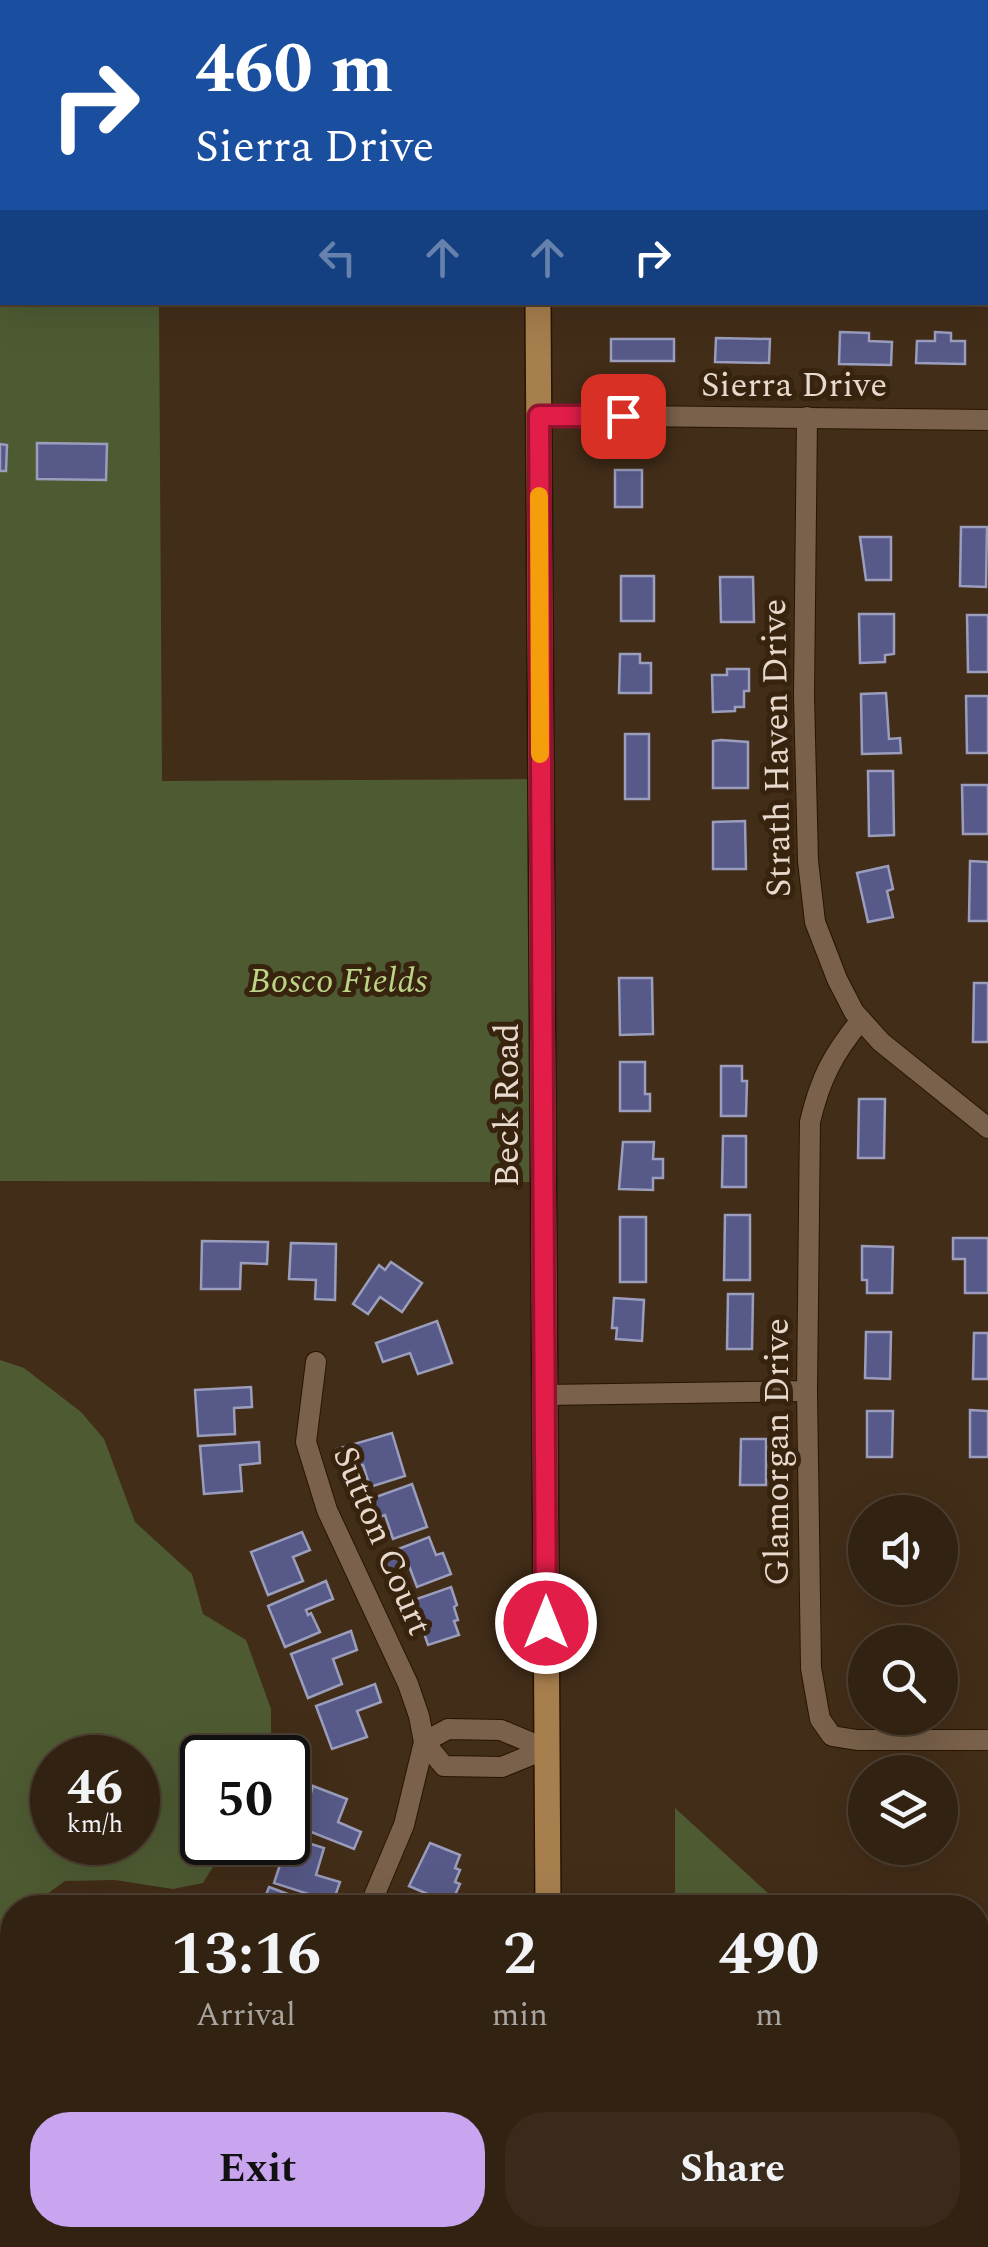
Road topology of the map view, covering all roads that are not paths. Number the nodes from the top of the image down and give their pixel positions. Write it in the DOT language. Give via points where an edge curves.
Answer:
graph roads {
  1 [pos="538,305"];
  2 [pos="539,416"];
  3 [pos="807,417"];
  4 [pos="988,420"];
  5 [pos="862,1020"];
  6 [pos="988,1128"];
  7 [pos="316,1362"];
  8 [pos="806,1391"];
  9 [pos="545,1395"];
  10 [pos="988,1740"];
  11 [pos="424,1742"];
  12 [pos="546,1749"];
  13 [pos="374,1895"];
  14 [pos="548,1895"];
  1 -- 2 [label="main road, Beck Road"];
  2 -- 3 [label="street, Sierra Drive"];
  2 -- 9 [label="main road, Beck Road"];
  3 -- 4 [label="street, Sierra Drive"];
  3 -- 5 [label="street, Strath Haven Drive" via="808,862 815,922"];
  5 -- 6 [label="street, Strath Haven Drive"];
  5 -- 8 [label="street, Glamorgan Drive" via="835,1052 810,1122"];
  7 -- 11 [label="street, Sutton Court" via="306,1442 327,1510 408,1684"];
  8 -- 9 [label="street"];
  8 -- 10 [label="street, Glamorgan Drive" via="811,1668 820,1719 832,1736 856,1740"];
  9 -- 12 [label="main road, Beck Road"];
  11 -- 12 [label="street" via="448,1729 501,1730"];
  11 -- 12 [label="street" via="444,1766 502,1766"];
  11 -- 13 [label="street, Sutton Court" via="404,1825"];
  12 -- 14 [label="main road, Beck Road"];
}
